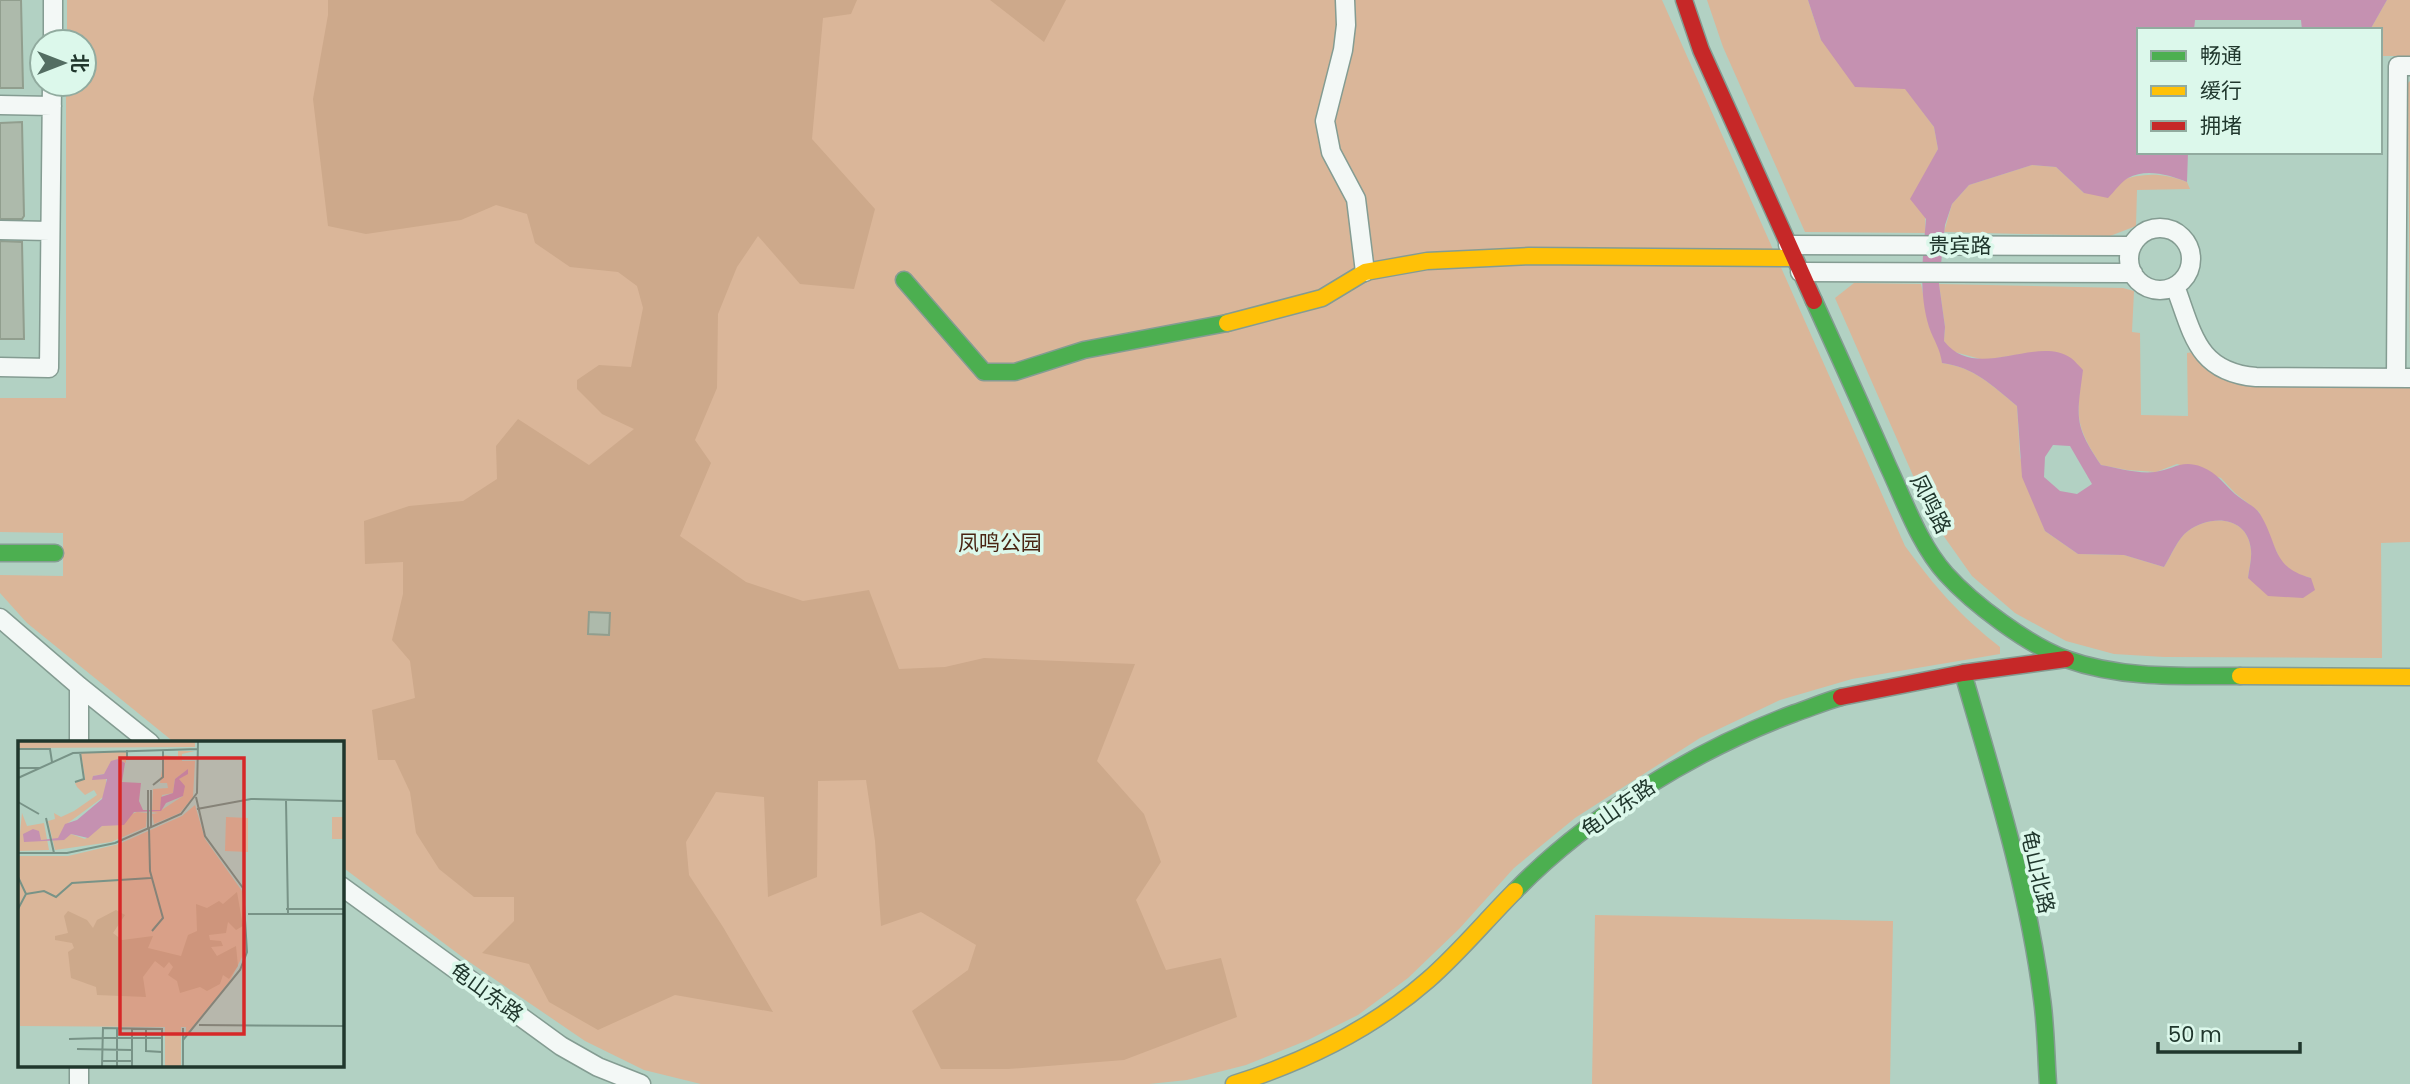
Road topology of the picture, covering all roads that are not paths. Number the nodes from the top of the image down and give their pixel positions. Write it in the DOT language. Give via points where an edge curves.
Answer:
graph roads {
  1 [pos="53,0"];
  2 [pos="1345,0"];
  3 [pos="1684,0"];
  4 [pos="53,28"];
  5 [pos="2410,66"];
  6 [pos="52,98"];
  7 [pos="0,105"];
  8 [pos="52,106"];
  9 [pos="0,230"];
  10 [pos="50,231"];
  11 [pos="2132,246"];
  12 [pos="1794,258"];
  13 [pos="1365,272"];
  14 [pos="2133,273"];
  15 [pos="904,280"];
  16 [pos="2175,286"];
  17 [pos="0,367"];
  18 [pos="2403,378"];
  19 [pos="0,553"];
  20 [pos="55,553"];
  21 [pos="0,618"];
  22 [pos="2066,659"];
  23 [pos="1963,673"];
  24 [pos="2410,677"];
  25 [pos="79,686"];
  26 [pos="79,741"];
  27 [pos="148,741"];
  28 [pos="343,887"];
  29 [pos="79,1066"];
  30 [pos="79,1084"];
  31 [pos="641,1084"];
  32 [pos="1234,1084"];
  33 [pos="2048,1084"];
  1 -- 4 [label="street"];
  2 -- 13 [label="street" via="1343,50 1325,121 1331,152 1356,199"];
  3 -- 12 [label="street, 凤鸣路" via="1701,50"];
  5 -- 18 [label="street" via="2398,66"];
  6 -- 8 [label="street"];
  7 -- 8 [label="street"];
  8 -- 10 [label="street"];
  9 -- 10 [label="street"];
  10 -- 17 [label="street" via="49,368"];
  11 -- 12 [label="street, 贵宾路"];
  11 -- 14 [label="street"];
  11 -- 16 [label="street" via="2138,237 2157,228 2178,233 2191,260 2189,271"];
  12 -- 13 [label="street" via="1529,256 1427,261"];
  12 -- 14 [label="street, 贵宾路"];
  12 -- 22 [label="street, 凤鸣路" via="1918,532 1945,573 2023,637"];
  13 -- 15 [label="street" via="1322,298 1241,320 1084,350 1015,372 984,372"];
  14 -- 16 [label="street" via="2147,287"];
  16 -- 18 [label="street" via="2197,344 2222,370 2256,377"];
  19 -- 20 [label="street"];
  21 -- 25 [label="street"];
  22 -- 23 [label="street, 龟山东路"];
  22 -- 24 [label="street, 凤鸣路" via="2158,676"];
  23 -- 32 [label="street, 龟山东路" via="1837,698 1777,720 1682,766 1632,796 1535,870 1428,980 1361,1029 1278,1070"];
  23 -- 33 [label="street, 龟山北路" via="2025,906 2042,999"];
  25 -- 26 [label="street"];
  25 -- 27 [label="street"];
  28 -- 31 [label="street, 龟山东路" via="561,1046"];
  29 -- 30 [label="street"];
}
